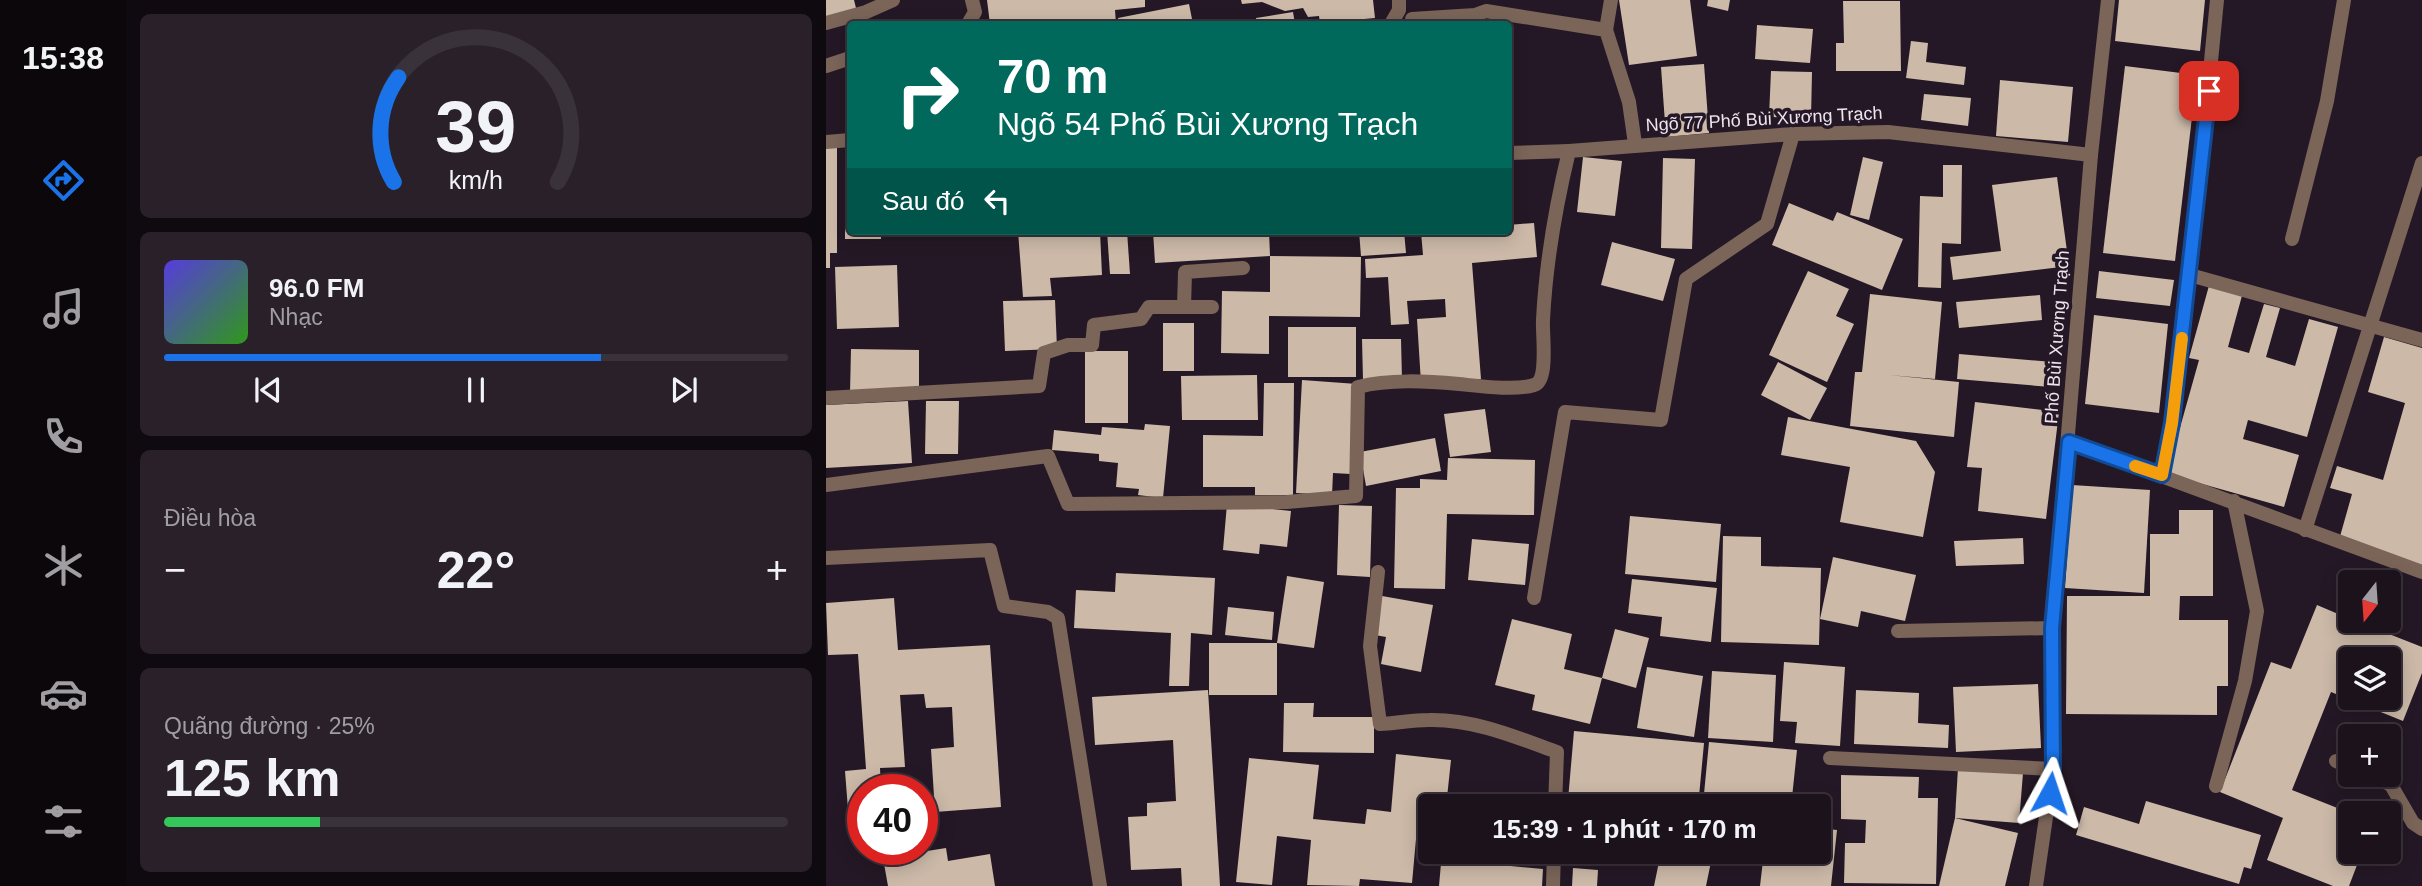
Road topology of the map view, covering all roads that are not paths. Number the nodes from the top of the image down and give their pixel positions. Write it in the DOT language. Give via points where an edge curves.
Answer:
graph roads {
  1 [pos="892,0"];
  2 [pos="972,0"];
  3 [pos="1399,0"];
  4 [pos="1611,0"];
  5 [pos="2108,0"];
  6 [pos="2217,0"];
  7 [pos="2344,0"];
  8 [pos="1486,5"];
  9 [pos="1412,19"];
  10 [pos="970,21"];
  11 [pos="1393,21"];
  12 [pos="826,23"];
  13 [pos="1606,30"];
  14 [pos="847,59"];
  15 [pos="826,66"];
  16 [pos="1793,134"];
  17 [pos="847,140"];
  18 [pos="826,142"];
  19 [pos="1635,144"];
  20 [pos="1569,150"];
  21 [pos="1512,153"];
  22 [pos="2091,155"];
  23 [pos="2422,163"];
  24 [pos="2292,239"];
  25 [pos="1243,268"];
  26 [pos="2190,275"];
  27 [pos="1184,307"];
  28 [pos="1212,307"];
  29 [pos="2370,327"];
  30 [pos="2422,340"];
  31 [pos="826,398"];
  32 [pos="2069,442"];
  33 [pos="2162,475"];
  34 [pos="826,485"];
  35 [pos="2234,502"];
  36 [pos="2305,530"];
  37 [pos="826,558"];
  38 [pos="1378,572"];
  39 [pos="2422,572"];
  40 [pos="1534,598"];
  41 [pos="2052,628"];
  42 [pos="1898,631"];
  43 [pos="1830,758"];
  44 [pos="2053,769"];
  45 [pos="2217,786"];
  46 [pos="2392,787"];
  47 [pos="1555,794"];
  48 [pos="2422,829"];
  49 [pos="1554,864"];
  50 [pos="1100,886"];
  51 [pos="1553,886"];
  52 [pos="2036,886"];
  1 -- 12 [label="street"];
  2 -- 10 [label="street" via="975,12"];
  3 -- 11 [label="street"];
  4 -- 13 [label="street"];
  5 -- 22 [label="street, Phố Bùi Xương Trạch"];
  6 -- 26 [label="street"];
  7 -- 24 [label="street" via="2327,101"];
  8 -- 9 [label="street" via="1475,15"];
  8 -- 13 [label="street"];
  13 -- 19 [label="street, Ngõ 77 Phố Bùi Xương Trạch" via="1629,102"];
  14 -- 15 [label="street"];
  16 -- 19 [label="street, Ngõ 77 Phố Bùi Xương Trạch"];
  16 -- 22 [label="street, Ngõ 77 Phố Bùi Xương Trạch" via="1888,132"];
  16 -- 40 [label="street" via="1767,224 1686,279 1661,420 1565,412"];
  17 -- 18 [label="street"];
  19 -- 20 [label="street"];
  20 -- 21 [label="street"];
  20 -- 34 [label="street" via="1551,226 1540,382 1488,387 1377,382 1357,387 1356,496 1287,502 1068,504 1048,456"];
  22 -- 32 [label="street, Phố Bùi Xương Trạch"];
  23 -- 29 [label="street"];
  25 -- 27 [label="street" via="1185,272"];
  26 -- 29 [label="street"];
  26 -- 33 [label="street"];
  27 -- 28 [label="street"];
  27 -- 31 [label="street" via="1149,307 1141,319 1094,325 1092,345 1068,345 1044,353 1039,386"];
  29 -- 30 [label="street"];
  29 -- 36 [label="street"];
  32 -- 33 [label="street"];
  32 -- 41 [label="street, Phố Bùi Xương Trạch"];
  33 -- 35 [label="street"];
  35 -- 36 [label="street"];
  35 -- 45 [label="street" via="2258,611"];
  36 -- 39 [label="street"];
  37 -- 50 [label="street" via="990,550 1004,606 1048,612 1058,618"];
  38 -- 47 [label="street" via="1370,646 1380,724 1431,720 1518,736 1557,752"];
  41 -- 42 [label="street"];
  41 -- 44 [label="street, Phố Bùi Xương Trạch"];
  43 -- 44 [label="street"];
  44 -- 52 [label="street, Phố Bùi Xương Trạch"];
  46 -- 48 [label="street" via="2413,823"];
  49 -- 51 [label="street"];
}
